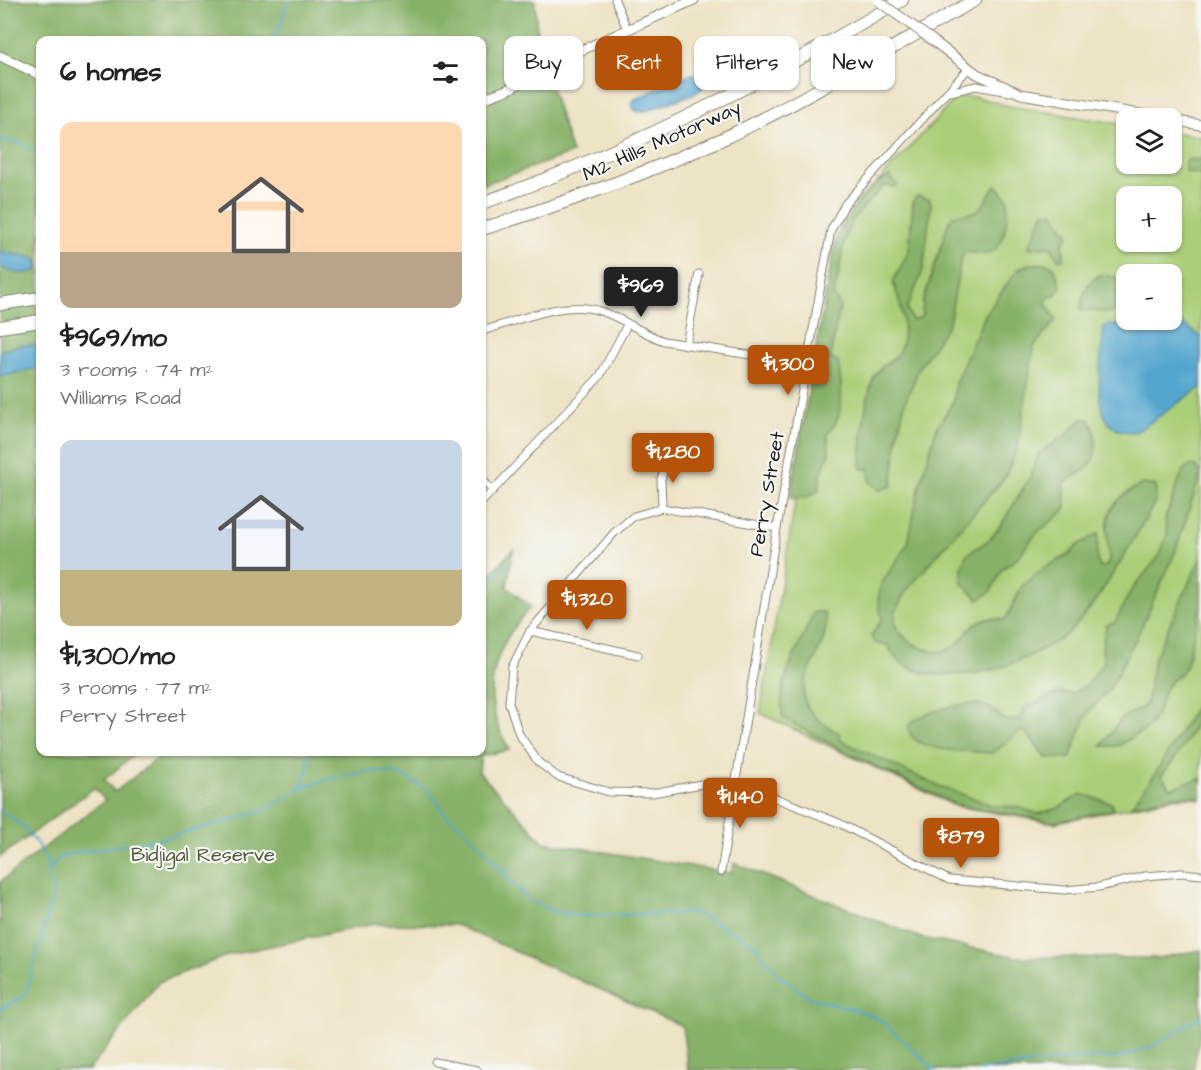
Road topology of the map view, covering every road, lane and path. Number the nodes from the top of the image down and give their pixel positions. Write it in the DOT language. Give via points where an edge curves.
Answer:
graph roads {
  1 [pos="615,0"];
  2 [pos="694,0"];
  3 [pos="877,0"];
  4 [pos="902,0"];
  5 [pos="975,0"];
  6 [pos="627,29"];
  7 [pos="0,56"];
  8 [pos="969,68"];
  9 [pos="36,73"];
  10 [pos="948,94"];
  11 [pos="1021,94"];
  12 [pos="486,98"];
  13 [pos="1116,110"];
  14 [pos="1182,122"];
  15 [pos="1201,125"];
  16 [pos="486,201"];
  17 [pos="486,228"];
  18 [pos="699,274"];
  19 [pos="36,299"];
  20 [pos="0,304"];
  21 [pos="36,322"];
  22 [pos="627,326"];
  23 [pos="0,327"];
  24 [pos="486,330"];
  25 [pos="686,345"];
  26 [pos="806,364"];
  27 [pos="669,455"];
  28 [pos="486,483"];
  29 [pos="492,490"];
  30 [pos="486,497"];
  31 [pos="662,508"];
  32 [pos="777,528"];
  33 [pos="530,631"];
  34 [pos="638,655"];
  35 [pos="735,782"];
  36 [pos="722,872"];
  37 [pos="1201,875"];
  38 [pos="435,1062"];
  39 [pos="477,1070"];
  1 -- 6 [label="street"];
  2 -- 6 [label="main road"];
  3 -- 8 [label="main road, bridge"];
  4 -- 16 [label="highway, M2 Hills Motorway" via="813,52 696,111 553,176"];
  5 -- 17 [label="highway, M2 Hills Motorway" via="801,99 721,139 586,196"];
  6 -- 12 [label="main road"];
  7 -- 9 [label="main road"];
  8 -- 10 [label="street, Perry Street"];
  8 -- 11 [label="main road"];
  10 -- 11 [label="street" via="976,86"];
  10 -- 26 [label="street, Perry Street" via="845,204 835,221 827,244"];
  11 -- 13 [label="main road"];
  14 -- 15 [label="main road"];
  18 -- 25 [label="street"];
  19 -- 20 [label="highway"];
  21 -- 23 [label="highway"];
  22 -- 24 [label="street" via="606,313 564,308"];
  22 -- 25 [label="street" via="645,335"];
  22 -- 29 [label="street" via="600,376"];
  25 -- 26 [label="street"];
  26 -- 32 [label="street, Perry Street"];
  27 -- 31 [label="street" via="661,479"];
  28 -- 29 [label="street"];
  29 -- 30 [label="street"];
  31 -- 32 [label="street"];
  31 -- 33 [label="street" via="634,516 614,533"];
  32 -- 35 [label="street, Perry Street"];
  33 -- 34 [label="street"];
  33 -- 35 [label="street" via="512,667 509,703 519,734 538,762 558,777 609,792 652,793"];
  35 -- 36 [label="street, Perry Street"];
  35 -- 37 [label="street" via="839,823 949,880 1064,890 1146,876"];
  38 -- 39 [label="street"];
}
